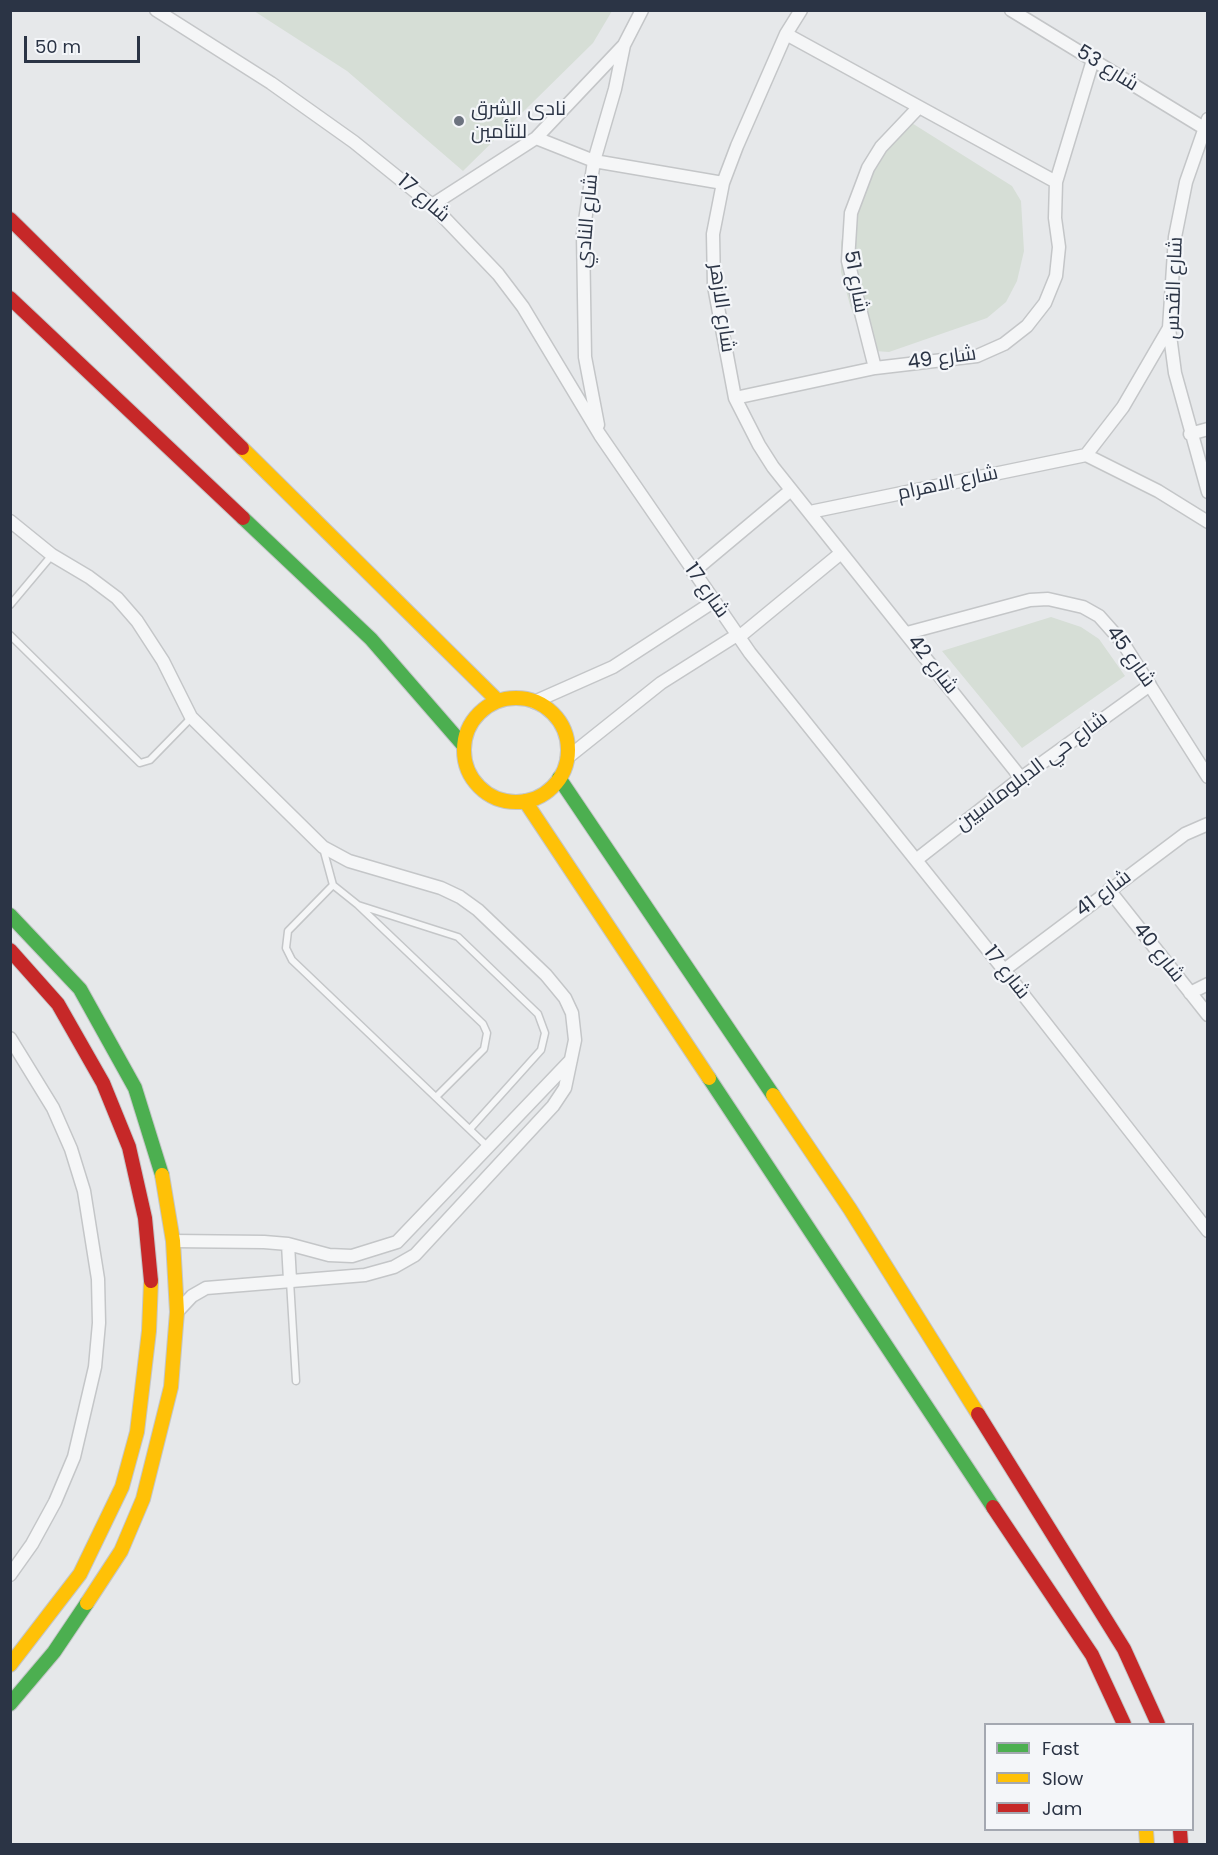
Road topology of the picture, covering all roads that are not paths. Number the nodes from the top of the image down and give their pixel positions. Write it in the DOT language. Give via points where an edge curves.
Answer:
graph roads {
  1 [pos="156,10"];
  2 [pos="642,10"];
  3 [pos="801,10"];
  4 [pos="1011,10"];
  5 [pos="786,34"];
  6 [pos="624,45"];
  7 [pos="1093,60"];
  8 [pos="918,108"];
  9 [pos="1206,124"];
  10 [pos="536,138"];
  11 [pos="594,162"];
  12 [pos="1056,182"];
  13 [pos="723,183"];
  14 [pos="432,206"];
  15 [pos="10,219"];
  16 [pos="10,298"];
  17 [pos="1170,328"];
  18 [pos="875,368"];
  19 [pos="735,398"];
  20 [pos="1208,429"];
  21 [pos="1190,434"];
  22 [pos="600,435"];
  23 [pos="1086,455"];
  24 [pos="792,490"];
  25 [pos="1208,492"];
  26 [pos="810,512"];
  27 [pos="10,521"];
  28 [pos="1208,522"];
  29 [pos="841,553"];
  30 [pos="52,555"];
  31 [pos="693,572"];
  32 [pos="713,602"];
  33 [pos="10,605"];
  34 [pos="907,633"];
  35 [pos="10,635"];
  36 [pos="738,636"];
  37 [pos="1150,685"];
  38 [pos="498,701"];
  39 [pos="534,702"];
  40 [pos="192,717"];
  41 [pos="464,746"];
  42 [pos="567,758"];
  43 [pos="1208,777"];
  44 [pos="560,778"];
  45 [pos="1021,778"];
  46 [pos="525,801"];
  47 [pos="1208,824"];
  48 [pos="323,847"];
  49 [pos="916,860"];
  50 [pos="333,885"];
  51 [pos="1109,890"];
  52 [pos="358,905"];
  53 [pos="10,915"];
  54 [pos="16,923"];
  55 [pos="10,950"];
  56 [pos="1004,970"];
  57 [pos="1208,984"];
  58 [pos="1190,993"];
  59 [pos="1208,1015"];
  60 [pos="10,1038"];
  61 [pos="572,1059"];
  62 [pos="436,1097"];
  63 [pos="470,1129"];
  64 [pos="488,1148"];
  65 [pos="503,1160"];
  66 [pos="1208,1231"];
  67 [pos="173,1241"];
  68 [pos="288,1244"];
  69 [pos="290,1280"];
  70 [pos="150,1312"];
  71 [pos="177,1312"];
  72 [pos="296,1381"];
  73 [pos="10,1575"];
  74 [pos="10,1665"];
  75 [pos="10,1704"];
  76 [pos="1123,1723"];
  77 [pos="1157,1723"];
  1 -- 14 [label="street, شارع 17" via="271,83 354,142"];
  2 -- 6 [label="street, شارع النادي"];
  3 -- 5 [label="street, شارع الازهر"];
  4 -- 7 [label="street, شارع 53"];
  5 -- 8 [label="street"];
  5 -- 13 [label="street, شارع الازهر"];
  6 -- 10 [label="street, شارع النادي"];
  6 -- 11 [label="street, شارع النادي"];
  7 -- 9 [label="street, شارع 53"];
  7 -- 12 [label="street, شارع 49"];
  8 -- 12 [label="street"];
  8 -- 18 [label="street, شارع 51" via="881,147 850,213 848,261"];
  9 -- 17 [label="street, شارع القدس" via="1186,182 1175,237"];
  10 -- 11 [label="street"];
  10 -- 14 [label="street, شارع النادي"];
  11 -- 13 [label="street"];
  11 -- 22 [label="street, شارع النادي" via="583,234 583,274 585,357"];
  12 -- 18 [label="street, شارع 49" via="1056,276 1045,303 1028,326 1004,344 977,356"];
  13 -- 19 [label="street, شارع الازهر" via="713,234 714,286"];
  14 -- 22 [label="street, شارع 17" via="466,238 523,306"];
  15 -- 38 [label="main road"];
  16 -- 41 [label="main road" via="371,639"];
  17 -- 21 [label="street, شارع القدس" via="1175,373"];
  17 -- 23 [label="street" via="1124,407"];
  18 -- 19 [label="street, شارع 49"];
  19 -- 24 [label="street, شارع الازهر" via="759,445"];
  20 -- 21 [label="street"];
  21 -- 25 [label="street, شارع القدس"];
  22 -- 31 [label="street, شارع 17"];
  23 -- 26 [label="street, شارع الاهرام"];
  23 -- 28 [label="street" via="1158,491"];
  24 -- 26 [label="street, شارع الازهر"];
  24 -- 31 [label="street"];
  26 -- 29 [label="street, شارع الازهر"];
  27 -- 30 [label="street"];
  29 -- 34 [label="street, شارع 42"];
  29 -- 36 [label="street"];
  30 -- 33 [label="lane"];
  30 -- 40 [label="street" via="117,598 137,621"];
  31 -- 32 [label="street, شارع 17"];
  32 -- 36 [label="street, شارع 17"];
  32 -- 39 [label="street" via="613,667"];
  34 -- 37 [label="street, شارع 45" via="1030,600 1066,601 1091,611 1112,628"];
  34 -- 45 [label="street, شارع 42"];
  35 -- 40 [label="lane" via="140,763 150,760"];
  36 -- 42 [label="street" via="661,683"];
  36 -- 49 [label="street, شارع 17"];
  37 -- 43 [label="street, شارع 45"];
  37 -- 45 [label="street, شارع حي الدبلوماسيين"];
  38 -- 39 [label="main road"];
  38 -- 41 [label="main road" via="474,719"];
  39 -- 42 [label="main road" via="560,724"];
  40 -- 48 [label="street"];
  41 -- 46 [label="main road" via="467,767 477,785 504,801"];
  42 -- 44 [label="main road"];
  44 -- 46 [label="main road" via="545,793"];
  44 -- 77 [label="main road" via="850,1209 1124,1649"];
  45 -- 49 [label="street, شارع حي الدبلوماسيين"];
  46 -- 76 [label="main road" via="1092,1656"];
  47 -- 51 [label="street, شارع 41" via="1185,834"];
  48 -- 50 [label="lane"];
  48 -- 61 [label="street" via="349,861 441,888 478,910 565,998 575,1028"];
  49 -- 56 [label="street, شارع 17"];
  50 -- 52 [label="lane"];
  50 -- 62 [label="lane" via="288,931 286,948 292,960"];
  51 -- 56 [label="street, شارع 41"];
  51 -- 58 [label="street, شارع 40"];
  52 -- 62 [label="lane" via="483,1024 487,1034 484,1049"];
  52 -- 63 [label="lane" via="458,937 538,1014 545,1033 541,1050"];
  53 -- 54 [label="main road"];
  54 -- 67 [label="main road" via="80,989 135,1088 159,1164"];
  55 -- 70 [label="main road" via="58,1004 103,1083 129,1147 145,1218"];
  56 -- 66 [label="street, شارع 17"];
  57 -- 58 [label="street"];
  58 -- 59 [label="street, شارع 40"];
  60 -- 73 [label="street" via="53,1108 81,1180 99,1279 95,1367 74,1457 51,1510"];
  61 -- 64 [label="street"];
  61 -- 65 [label="street" via="559,1097"];
  62 -- 63 [label="lane"];
  63 -- 64 [label="lane"];
  64 -- 65 [label="street"];
  64 -- 68 [label="street" via="397,1242 352,1256 329,1255"];
  65 -- 69 [label="street" via="415,1256 365,1275"];
  67 -- 68 [label="street"];
  67 -- 71 [label="main road"];
  68 -- 69 [label="street"];
  69 -- 71 [label="street" via="206,1288"];
  69 -- 72 [label="lane"];
  70 -- 71 [label="main road"];
  70 -- 74 [label="main road" via="137,1432 122,1486 80,1574"];
  71 -- 75 [label="main road" via="171,1387 156,1455 121,1551 54,1652"];
}
